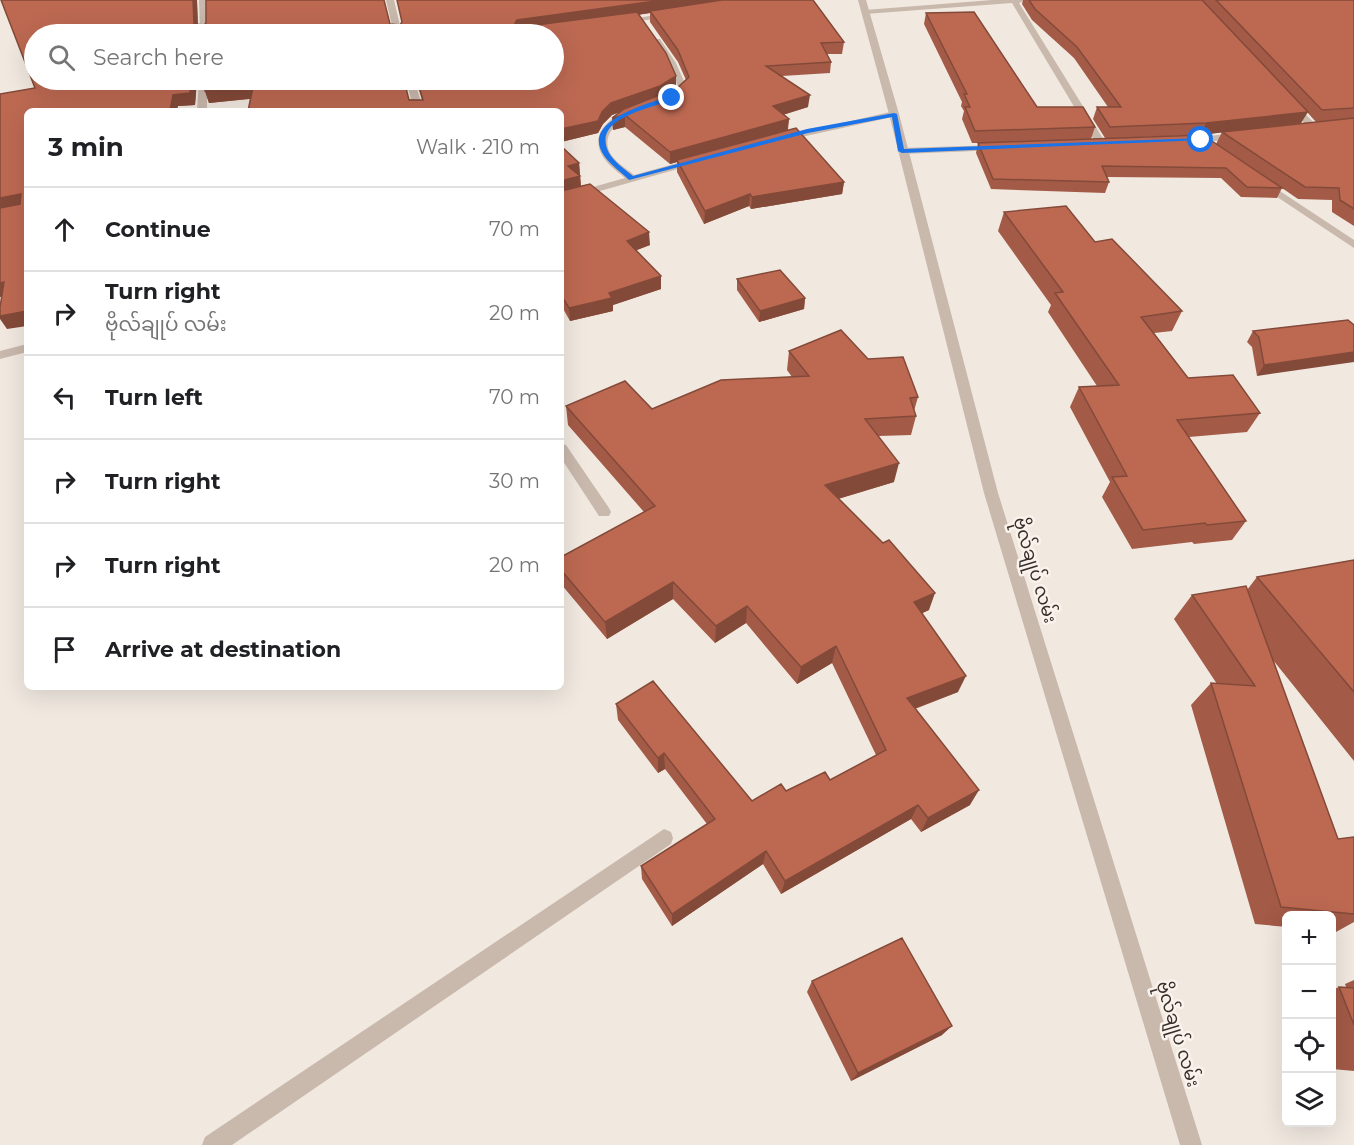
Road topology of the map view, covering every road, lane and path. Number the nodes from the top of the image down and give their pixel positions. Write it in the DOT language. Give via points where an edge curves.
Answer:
graph roads {
  1 [pos="203,0"];
  2 [pos="390,0"];
  3 [pos="1014,0"];
  4 [pos="1022,0"];
  5 [pos="863,6"];
  6 [pos="675,14"];
  7 [pos="641,19"];
  8 [pos="617,22"];
  9 [pos="204,24"];
  10 [pos="396,24"];
  11 [pos="647,27"];
  12 [pos="653,36"];
  13 [pos="203,90"];
  14 [pos="413,90"];
  15 [pos="1281,93"];
  16 [pos="661,101"];
  17 [pos="202,108"];
  18 [pos="418,108"];
  19 [pos="640,109"];
  20 [pos="894,114"];
  21 [pos="1301,128"];
  22 [pos="1246,135"];
  23 [pos="774,140"];
  24 [pos="1201,140"];
  25 [pos="1179,141"];
  26 [pos="1102,145"];
  27 [pos="1113,145"];
  28 [pos="1090,146"];
  29 [pos="1211,147"];
  30 [pos="1008,148"];
  31 [pos="902,151"];
  32 [pos="708,158"];
  33 [pos="632,178"];
  34 [pos="1258,180"];
  35 [pos="564,197"];
  36 [pos="1354,245"];
  37 [pos="24,349"];
  38 [pos="0,355"];
  39 [pos="564,452"];
  40 [pos="604,512"];
  41 [pos="664,838"];
  42 [pos="213,1145"];
  43 [pos="1191,1145"];
  1 -- 9 [label="street"];
  2 -- 10 [label="street"];
  3 -- 4 [label="street"];
  3 -- 5 [label="street"];
  3 -- 26 [label="street"];
  5 -- 20 [label="street, ဗိုလ်ချုပ် လမ်း"];
  6 -- 7 [label="street"];
  7 -- 8 [label="street"];
  7 -- 11 [label="street"];
  12 -- 16 [label="street" via="683,88 679,94"];
  13 -- 17 [label="street"];
  14 -- 18 [label="street"];
  15 -- 21 [label="street" via="1318,127"];
  19 -- 33 [label="street" via="620,116 607,128 603,142 607,155"];
  20 -- 23 [label="street"];
  20 -- 31 [label="street, ဗိုလ်ချုပ် လမ်း"];
  22 -- 24 [label="street"];
  24 -- 25 [label="street"];
  24 -- 29 [label="street"];
  26 -- 27 [label="street"];
  26 -- 28 [label="street"];
  30 -- 31 [label="street"];
  31 -- 43 [label="street, ဗိုလ်ချုပ် လမ်း" via="991,493"];
  32 -- 33 [label="street"];
  33 -- 35 [label="street"];
  34 -- 36 [label="street"];
  37 -- 38 [label="street"];
  39 -- 40 [label="street"];
  41 -- 42 [label="street"];
}
